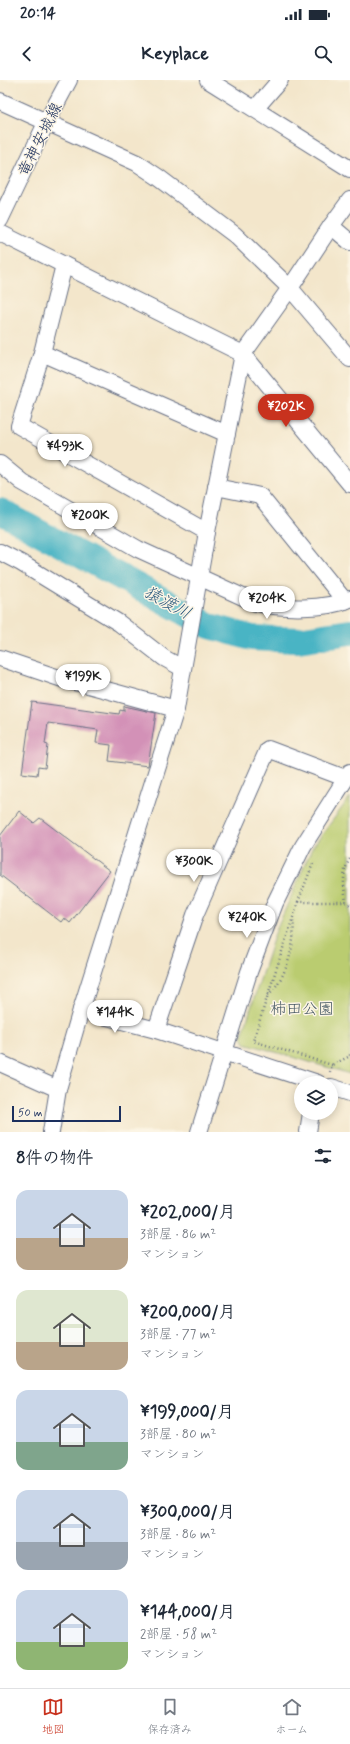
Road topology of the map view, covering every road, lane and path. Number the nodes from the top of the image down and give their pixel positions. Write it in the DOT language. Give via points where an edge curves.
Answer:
graph roads {
  1 [pos="69,80"];
  2 [pos="208,80"];
  3 [pos="280,80"];
  4 [pos="0,101"];
  5 [pos="255,109"];
  6 [pos="47,121"];
  7 [pos="350,169"];
  8 [pos="350,200"];
  9 [pos="0,220"];
  10 [pos="331,226"];
  11 [pos="0,233"];
  12 [pos="350,242"];
  13 [pos="64,265"];
  14 [pos="290,288"];
  15 [pos="42,353"];
  16 [pos="243,354"];
  17 [pos="350,359"];
  18 [pos="227,434"];
  19 [pos="0,464"];
  20 [pos="350,484"];
  21 [pos="216,488"];
  22 [pos="207,532"];
  23 [pos="0,552"];
  24 [pos="198,582"];
  25 [pos="348,600"];
  26 [pos="0,658"];
  27 [pos="183,662"];
  28 [pos="176,709"];
  29 [pos="348,775"];
  30 [pos="317,854"];
  31 [pos="350,859"];
  32 [pos="298,902"];
  33 [pos="346,902"];
  34 [pos="350,905"];
  35 [pos="293,916"];
  36 [pos="267,996"];
  37 [pos="81,1010"];
  38 [pos="156,1030"];
  39 [pos="350,1052"];
  40 [pos="225,1054"];
  41 [pos="350,1056"];
  42 [pos="0,1063"];
  43 [pos="332,1065"];
  44 [pos="299,1076"];
  45 [pos="326,1076"];
  46 [pos="338,1089"];
  47 [pos="58,1090"];
  48 [pos="350,1093"];
  49 [pos="310,1120"];
  50 [pos="51,1132"];
  51 [pos="199,1132"];
  52 [pos="308,1132"];
  1 -- 6 [label="street, 竜神安城線"];
  2 -- 5 [label="street"];
  3 -- 5 [label="street"];
  4 -- 6 [label="street"];
  5 -- 7 [label="street"];
  6 -- 9 [label="street, 竜神安城線"];
  6 -- 14 [label="street" via="137,164 158,177 235,236"];
  8 -- 10 [label="street"];
  10 -- 12 [label="street"];
  10 -- 14 [label="street"];
  11 -- 13 [label="street"];
  13 -- 15 [label="street"];
  13 -- 16 [label="street"];
  14 -- 16 [label="street"];
  14 -- 17 [label="street"];
  15 -- 18 [label="street"];
  15 -- 22 [label="street" via="19,426"];
  16 -- 18 [label="street"];
  16 -- 20 [label="street"];
  18 -- 21 [label="street"];
  19 -- 24 [label="street" via="22,482"];
  21 -- 22 [label="street"];
  21 -- 25 [label="street" via="260,496"];
  22 -- 24 [label="street"];
  23 -- 27 [label="street" via="119,622 164,658"];
  24 -- 25 [label="street" via="273,607 315,606"];
  24 -- 27 [label="street"];
  26 -- 28 [label="street" via="68,681"];
  27 -- 28 [label="street"];
  28 -- 37 [label="street"];
  29 -- 38 [label="street" via="268,749 195,915"];
  29 -- 40 [label="street" via="303,846 275,903 249,972"];
  30 -- 32 [label="path"];
  31 -- 33 [label="path" via="345,866"];
  32 -- 33 [label="path"];
  32 -- 35 [label="path"];
  33 -- 34 [label="path"];
  35 -- 36 [label="path"];
  35 -- 36 [label="path" via="295,932 287,964 274,990"];
  36 -- 43 [label="path" via="253,1041"];
  37 -- 38 [label="street"];
  37 -- 47 [label="street"];
  38 -- 40 [label="street"];
  39 -- 41 [label="path"];
  40 -- 44 [label="street"];
  40 -- 51 [label="street"];
  41 -- 43 [label="path"];
  42 -- 47 [label="street"];
  43 -- 45 [label="path"];
  46 -- 48 [label="street"];
  47 -- 50 [label="street"];
  49 -- 52 [label="street"];
}
